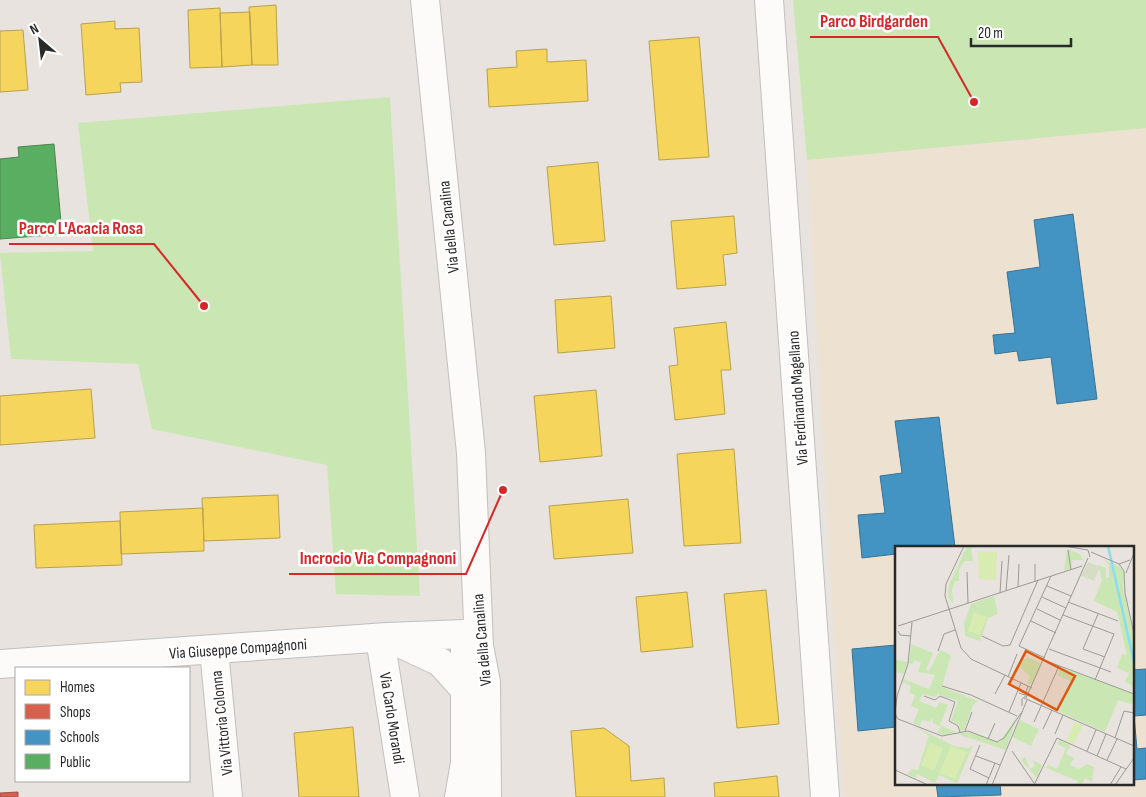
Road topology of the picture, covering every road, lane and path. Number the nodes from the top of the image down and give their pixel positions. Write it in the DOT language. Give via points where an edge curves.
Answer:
graph roads {
  1 [pos="769,0"];
  2 [pos="430,1"];
  3 [pos="383,638"];
  4 [pos="472,640"];
  5 [pos="214,650"];
  6 [pos="0,664"];
  7 [pos="466,691"];
  8 [pos="228,797"];
  9 [pos="405,797"];
  10 [pos="458,797"];
  11 [pos="487,797"];
  12 [pos="825,797"];
  1 -- 12 [label="street, Via Ferdinando Magellano"];
  2 -- 4 [label="street, Via della Canalina" via="471,453"];
  3 -- 4 [label="street, Via Giuseppe Compagnoni"];
  3 -- 5 [label="street, Via Giuseppe Compagnoni"];
  3 -- 7 [label="street, Via Giuseppe Compagnoni" via="440,662"];
  3 -- 9 [label="street, Via Carlo Morandi"];
  4 -- 7 [label="street, Via della Canalina"];
  4 -- 11 [label="street, Via della Canalina" via="486,682"];
  5 -- 6 [label="street, Via Giuseppe Compagnoni"];
  5 -- 8 [label="street, Via Vittoria Colonna"];
  7 -- 10 [label="street, Via della Canalina" via="464,763"];
}
